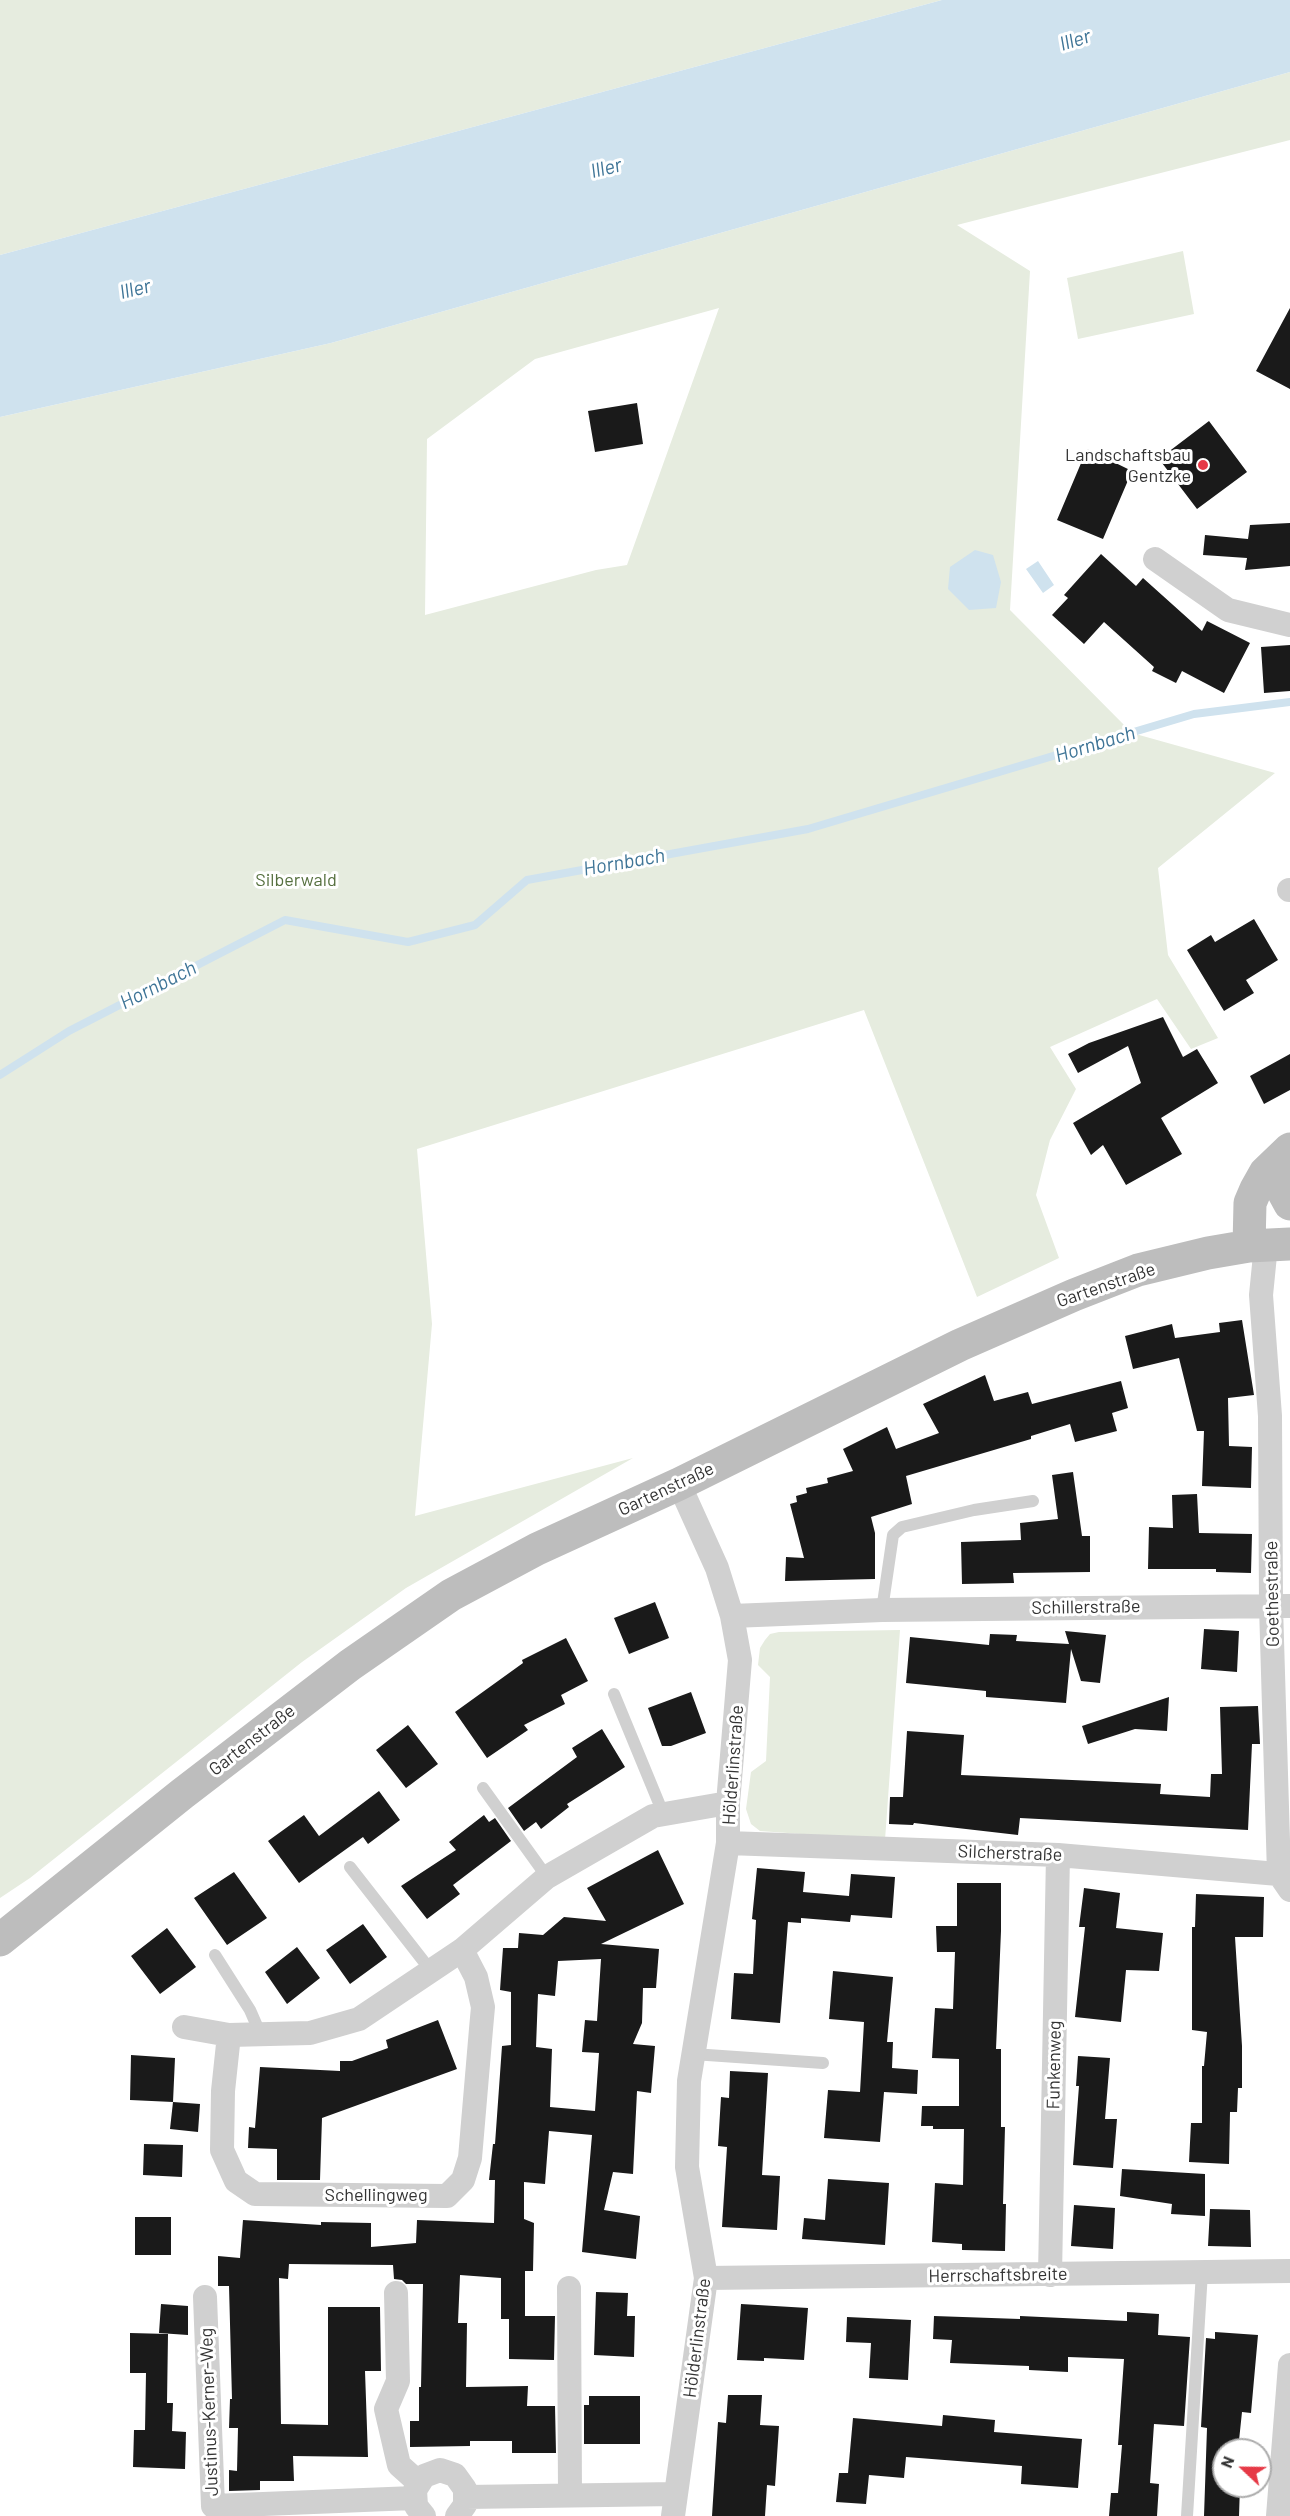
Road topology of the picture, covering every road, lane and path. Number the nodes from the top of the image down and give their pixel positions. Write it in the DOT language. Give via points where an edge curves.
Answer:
graph roads {
  1 [pos="1155,559"];
  2 [pos="1290,625"];
  3 [pos="1287,1170"];
  4 [pos="1268,1245"];
  5 [pos="679,1484"];
  6 [pos="1033,1501"];
  7 [pos="1281,1606"];
  8 [pos="882,1610"];
  9 [pos="732,1616"];
  10 [pos="614,1694"];
  11 [pos="483,1788"];
  12 [pos="728,1803"];
  13 [pos="663,1813"];
  14 [pos="728,1843"];
  15 [pos="1058,1855"];
  16 [pos="350,1867"];
  17 [pos="548,1877"];
  18 [pos="1286,1879"];
  19 [pos="0,1940"];
  20 [pos="462,1950"];
  21 [pos="215,1955"];
  22 [pos="432,1972"];
  23 [pos="184,2027"];
  24 [pos="260,2033"];
  25 [pos="229,2035"];
  26 [pos="693,2054"];
  27 [pos="823,2063"];
  28 [pos="1290,2271"];
  29 [pos="1203,2272"];
  30 [pos="1050,2275"];
  31 [pos="706,2278"];
  32 [pos="569,2288"];
  33 [pos="396,2293"];
  34 [pos="205,2297"];
  35 [pos="1290,2365"];
  36 [pos="1288,2417"];
  37 [pos="570,2495"];
  38 [pos="419,2499"];
  39 [pos="674,2505"];
  40 [pos="461,2506"];
  41 [pos="213,2511"];
  42 [pos="1187,2516"];
  43 [pos="1278,2516"];
  1 -- 2 [label="street" via="1228,610"];
  3 -- 4 [label="main road" via="1265,1173 1250,1203"];
  4 -- 5 [label="main road, Gartenstraße" via="1208,1253 1138,1270 1035,1311"];
  4 -- 7 [label="street, Goethestraße" via="1261,1295"];
  5 -- 9 [label="street, Hölderlinstraße" via="717,1568"];
  5 -- 19 [label="main road, Gartenstraße" via="537,1549 451,1595 350,1665"];
  6 -- 8 [label="lane" via="902,1527 893,1535"];
  7 -- 8 [label="street, Schillerstraße"];
  7 -- 18 [label="street, Goethestraße"];
  8 -- 9 [label="street, Schillerstraße"];
  9 -- 12 [label="street, Hölderlinstraße" via="740,1660"];
  10 -- 13 [label="lane"];
  11 -- 17 [label="lane"];
  12 -- 13 [label="street"];
  12 -- 14 [label="street, Hölderlinstraße"];
  13 -- 17 [label="street"];
  14 -- 15 [label="street, Silcherstraße"];
  14 -- 26 [label="street, Hölderlinstraße"];
  15 -- 18 [label="street, Silcherstraße"];
  15 -- 30 [label="street, Funkenweg"];
  16 -- 22 [label="lane"];
  17 -- 20 [label="street"];
  20 -- 22 [label="street"];
  20 -- 25 [label="street, Schellingweg" via="476,1977 483,2007 470,2158 463,2180 447,2196 255,2194 236,2181 222,2150"];
  21 -- 24 [label="lane"];
  22 -- 24 [label="street" via="359,2019 310,2033"];
  23 -- 25 [label="street"];
  24 -- 25 [label="street"];
  26 -- 27 [label="lane"];
  26 -- 31 [label="street, Hölderlinstraße" via="687,2167"];
  28 -- 29 [label="street, Herrschaftsbreite"];
  29 -- 30 [label="street, Herrschaftsbreite"];
  29 -- 42 [label="lane"];
  30 -- 31 [label="street, Herrschaftsbreite"];
  31 -- 39 [label="street, Hölderlinstraße"];
  32 -- 37 [label="street"];
  33 -- 38 [label="street" via="398,2380 386,2409 399,2465"];
  34 -- 41 [label="street, Justinus-Kerner-Weg"];
  35 -- 36 [label="street"];
  36 -- 43 [label="street"];
  37 -- 39 [label="street"];
  37 -- 40 [label="street"];
  38 -- 40 [label="street, Justinus-Kerner-Weg" via="432,2472 448,2472 461,2481"];
  38 -- 41 [label="street, Justinus-Kerner-Weg"];
}
